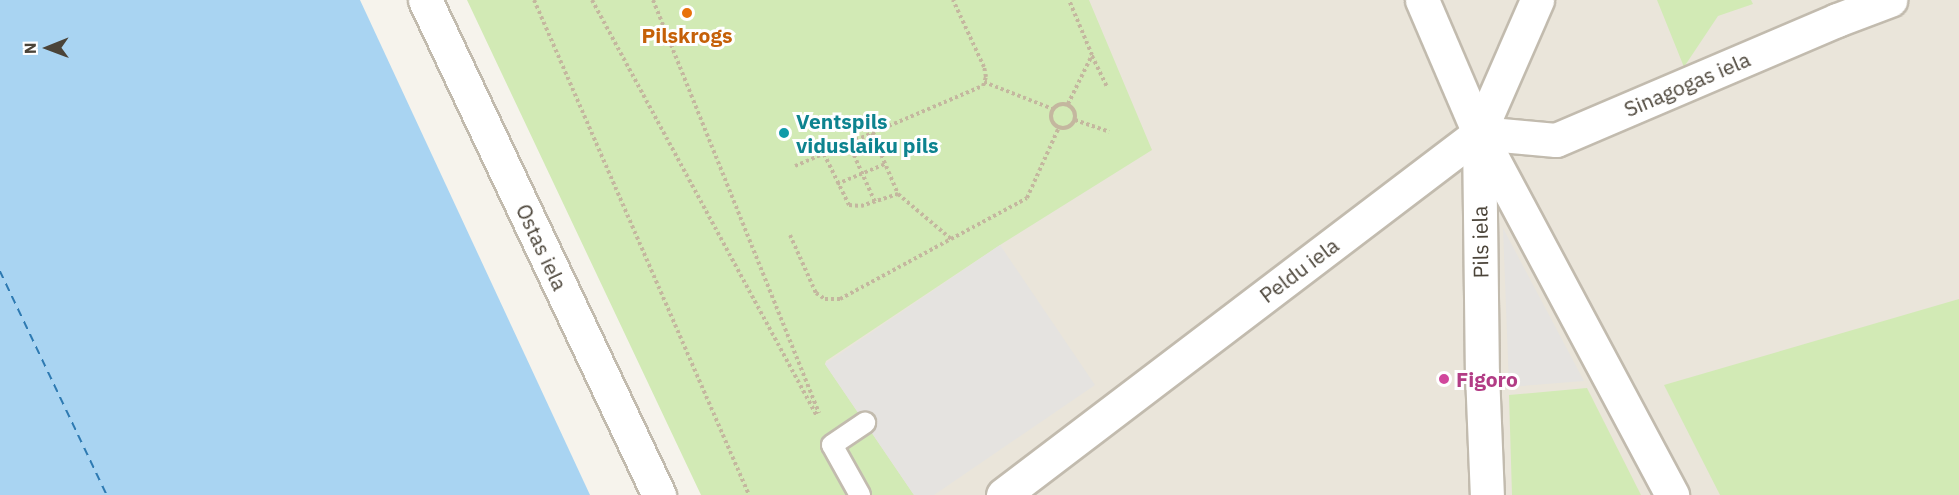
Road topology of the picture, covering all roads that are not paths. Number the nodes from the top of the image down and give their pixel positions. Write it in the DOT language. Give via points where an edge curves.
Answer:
graph roads {
  1 [pos="425,0"];
  2 [pos="1422,0"];
  3 [pos="1537,0"];
  4 [pos="1890,0"];
  5 [pos="1834,10"];
  6 [pos="1479,133"];
  7 [pos="865,423"];
  8 [pos="659,495"];
  9 [pos="860,495"];
  10 [pos="1004,495"];
  11 [pos="1487,495"];
  12 [pos="1672,495"];
  1 -- 8 [label="street, Ostas iela"];
  2 -- 6 [label="street, Pils iela"];
  3 -- 6 [label="street, Peldu iela"];
  4 -- 5 [label="street, Sinagogas iela"];
  5 -- 6 [label="street, Sinagogas iela" via="1556,140"];
  6 -- 10 [label="street, Peldu iela"];
  6 -- 11 [label="street, Pils iela"];
  6 -- 12 [label="street"];
  7 -- 9 [label="lane" via="832,445"];
}
